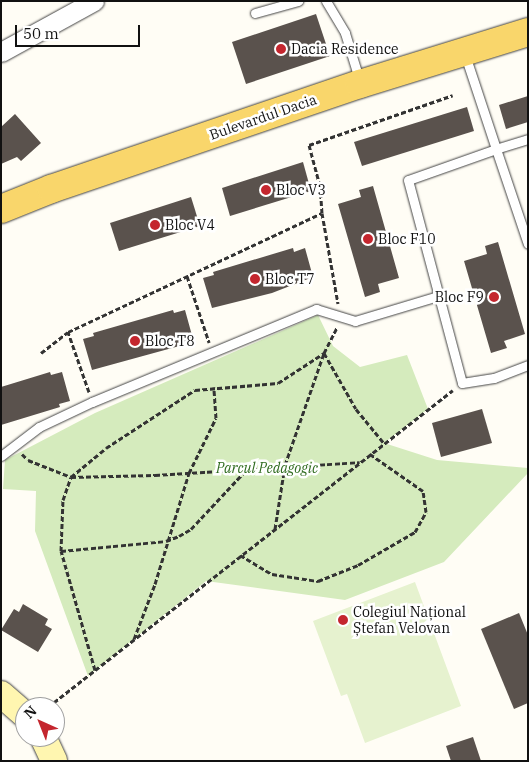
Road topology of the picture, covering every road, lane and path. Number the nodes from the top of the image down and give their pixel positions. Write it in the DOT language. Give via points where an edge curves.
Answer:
graph roads {
  1 [pos="94,1"];
  2 [pos="298,1"];
  3 [pos="326,1"];
  4 [pos="255,13"];
  5 [pos="528,32"];
  6 [pos="1,52"];
  7 [pos="464,52"];
  8 [pos="360,84"];
  9 [pos="453,96"];
  10 [pos="528,139"];
  11 [pos="496,149"];
  12 [pos="1,209"];
  13 [pos="322,213"];
  14 [pos="528,244"];
  15 [pos="188,276"];
  16 [pos="440,295"];
  17 [pos="341,319"];
  18 [pos="68,332"];
  19 [pos="212,350"];
  20 [pos="40,353"];
  21 [pos="324,353"];
  22 [pos="528,366"];
  23 [pos="462,382"];
  24 [pos="214,387"];
  25 [pos="92,402"];
  26 [pos="383,442"];
  27 [pos="370,454"];
  28 [pos="1,456"];
  29 [pos="28,460"];
  30 [pos="360,462"];
  31 [pos="285,464"];
  32 [pos="248,468"];
  33 [pos="189,473"];
  34 [pos="71,477"];
  35 [pos="274,530"];
  36 [pos="166,541"];
  37 [pos="61,551"];
  38 [pos="240,555"];
  39 [pos="134,640"];
  40 [pos="95,670"];
  41 [pos="1,694"];
  42 [pos="61,697"];
  43 [pos="15,706"];
  44 [pos="48,747"];
  45 [pos="54,761"];
  1 -- 6 [label="street"];
  2 -- 4 [label="lane"];
  3 -- 8 [label="lane" via="345,34"];
  5 -- 7 [label="main road, Bulevardul Dacia"];
  7 -- 8 [label="main road, Bulevardul Dacia"];
  7 -- 11 [label="lane"];
  8 -- 12 [label="main road, Bulevardul Dacia"];
  9 -- 13 [label="path" via="310,145 320,186"];
  10 -- 11 [label="lane"];
  11 -- 14 [label="lane"];
  11 -- 16 [label="lane" via="408,180"];
  13 -- 15 [label="path"];
  13 -- 17 [label="path"];
  15 -- 18 [label="path"];
  15 -- 19 [label="path"];
  16 -- 17 [label="lane" via="379,316 355,321"];
  16 -- 23 [label="lane" via="457,373"];
  17 -- 19 [label="lane" via="326,310 316,309"];
  17 -- 21 [label="path"];
  18 -- 20 [label="path"];
  18 -- 25 [label="path"];
  19 -- 25 [label="lane"];
  21 -- 24 [label="path" via="278,383"];
  21 -- 26 [label="path" via="356,409"];
  21 -- 31 [label="path"];
  22 -- 23 [label="lane" via="494,378"];
  23 -- 26 [label="path"];
  24 -- 33 [label="path" via="216,418"];
  24 -- 34 [label="path" via="195,390 106,448"];
  25 -- 28 [label="lane" via="39,428"];
  26 -- 27 [label="path"];
  27 -- 30 [label="path"];
  27 -- 38 [label="path" via="423,491 426,512 415,532 358,565 318,581 272,574"];
  29 -- 34 [label="path"];
  30 -- 31 [label="path"];
  30 -- 35 [label="path"];
  31 -- 32 [label="path"];
  31 -- 35 [label="path"];
  32 -- 33 [label="path"];
  32 -- 36 [label="path" via="191,529"];
  33 -- 34 [label="path"];
  33 -- 36 [label="path"];
  34 -- 37 [label="path" via="63,500"];
  35 -- 38 [label="path"];
  36 -- 37 [label="path"];
  36 -- 39 [label="path" via="155,584"];
  37 -- 40 [label="path"];
  38 -- 39 [label="path"];
  39 -- 40 [label="path"];
  40 -- 42 [label="path"];
  41 -- 43 [label="main road"];
  44 -- 45 [label="main road"];
}
